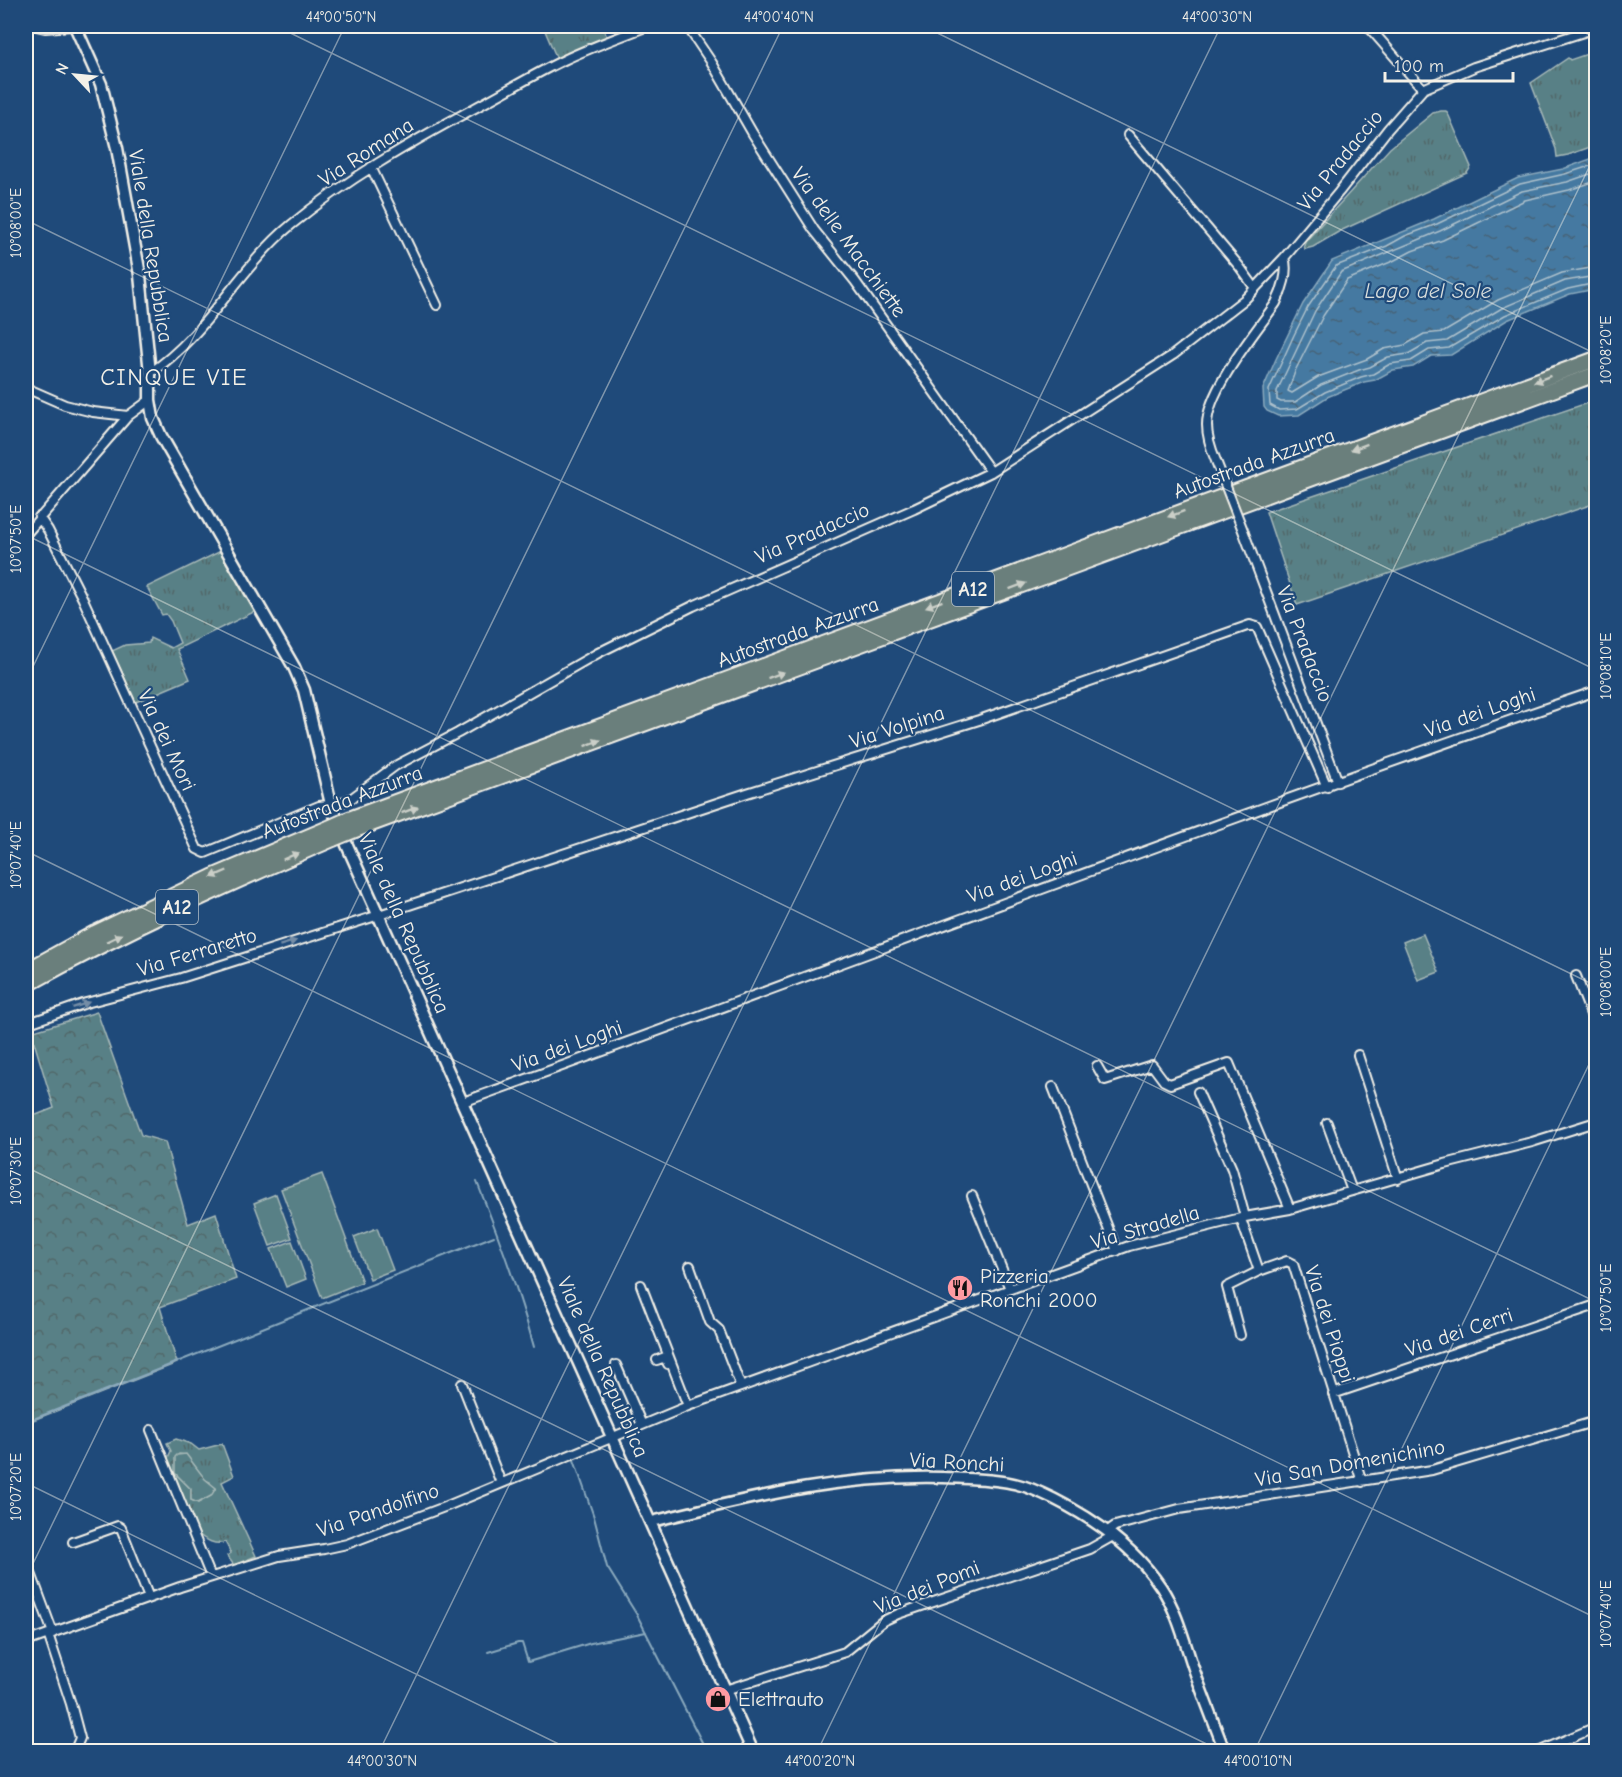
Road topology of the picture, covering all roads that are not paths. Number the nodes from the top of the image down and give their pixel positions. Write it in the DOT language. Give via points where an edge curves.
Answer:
graph roads {
  1 [pos="36,26"];
  2 [pos="74,26"];
  3 [pos="648,26"];
  4 [pos="687,26"];
  5 [pos="1368,26"];
  6 [pos="1596,28"];
  7 [pos="1423,89"];
  8 [pos="1128,135"];
  9 [pos="371,167"];
  10 [pos="1284,258"];
  11 [pos="1255,288"];
  12 [pos="437,305"];
  13 [pos="1596,359"];
  14 [pos="150,373"];
  15 [pos="1596,374"];
  16 [pos="26,388"];
  17 [pos="150,400"];
  18 [pos="128,416"];
  19 [pos="991,472"];
  20 [pos="39,517"];
  21 [pos="26,534"];
  22 [pos="1596,691"];
  23 [pos="1338,782"];
  24 [pos="1327,787"];
  25 [pos="331,804"];
  26 [pos="352,825"];
  27 [pos="332,833"];
  28 [pos="379,915"];
  29 [pos="26,971"];
  30 [pos="1576,976"];
  31 [pos="26,985"];
  32 [pos="26,1024"];
  33 [pos="1596,1027"];
  34 [pos="1358,1055"];
  35 [pos="1097,1066"];
  36 [pos="1053,1087"];
  37 [pos="1198,1092"];
  38 [pos="463,1102"];
  39 [pos="1596,1122"];
  40 [pos="1327,1123"];
  41 [pos="1398,1179"];
  42 [pos="1352,1191"];
  43 [pos="972,1196"];
  44 [pos="1290,1209"];
  45 [pos="1243,1218"];
  46 [pos="1117,1251"];
  47 [pos="690,1266"];
  48 [pos="1259,1270"];
  49 [pos="641,1284"];
  50 [pos="1010,1289"];
  51 [pos="1596,1305"];
  52 [pos="1240,1335"];
  53 [pos="657,1360"];
  54 [pos="616,1365"];
  55 [pos="462,1384"];
  56 [pos="741,1387"];
  57 [pos="1333,1394"];
  58 [pos="687,1407"];
  59 [pos="1596,1421"];
  60 [pos="642,1425"];
  61 [pos="150,1430"];
  62 [pos="612,1436"];
  63 [pos="1362,1482"];
  64 [pos="501,1483"];
  65 [pos="650,1522"];
  66 [pos="1111,1533"];
  67 [pos="73,1542"];
  68 [pos="28,1565"];
  69 [pos="211,1577"];
  70 [pos="149,1598"];
  71 [pos="51,1633"];
  72 [pos="26,1642"];
  73 [pos="725,1690"];
  74 [pos="1596,1727"];
  75 [pos="74,1752"];
  76 [pos="753,1752"];
  77 [pos="1225,1752"];
  78 [pos="1538,1752"];
  1 -- 2 [label="street"];
  2 -- 14 [label="main road, Viale della Repubblica" via="101,84 110,115 140,275"];
  3 -- 9 [label="street, Via Romana" via="566,59"];
  4 -- 19 [label="street, Via delle Macchiette" via="814,230"];
  5 -- 7 [label="street"];
  6 -- 7 [label="street, Via Pradaccio" via="1474,67"];
  7 -- 10 [label="street, Via Pradaccio"];
  8 -- 11 [label="street"];
  9 -- 12 [label="street"];
  9 -- 14 [label="street, Via Romana" via="268,245 186,344"];
  10 -- 11 [label="street, Via Pradaccio"];
  10 -- 23 [label="street, Via Pradaccio, bridge" via="1281,293 1211,404 1207,423 1209,445"];
  11 -- 19 [label="street, Via Pradaccio" via="1173,355"];
  13 -- 26 [label="highway, Autostrada Azzurra / A12, one-way"];
  14 -- 17 [label="main road, Viale della Repubblica"];
  26 -- 15 [label="highway, Autostrada Azzurra / A12, one-way"];
  16 -- 18 [label="street" via="65,405"];
  17 -- 18 [label="street"];
  17 -- 25 [label="main road, Viale della Repubblica" via="161,436 294,667 304,690"];
  18 -- 20 [label="street"];
  19 -- 25 [label="street, Via Pradaccio" via="598,653 395,766 352,798"];
  20 -- 21 [label="street"];
  20 -- 25 [label="street, Via dei Mori" via="83,599 197,849 205,853"];
  22 -- 23 [label="street, Via dei Loghi"];
  23 -- 24 [label="street, Via dei Loghi"];
  24 -- 28 [label="street, Via Volpina" via="1257,627 1250,625 979,720"];
  24 -- 38 [label="street, Via dei Loghi"];
  25 -- 28 [label="main road, Viale della Repubblica"];
  26 -- 27 [label="highway, Autostrada Azzurra / A12, bridge"];
  27 -- 29 [label="highway, Autostrada Azzurra / A12, one-way" via="212,877"];
  31 -- 27 [label="highway, Autostrada Azzurra / A12, one-way" via="101,944"];
  32 -- 28 [label="street, Via Ferraretto, one-way"];
  28 -- 38 [label="main road, Viale della Repubblica"];
  30 -- 33 [label="street"];
  34 -- 41 [label="street"];
  35 -- 44 [label="street" via="1105,1080 1152,1065 1170,1084 1229,1063"];
  36 -- 46 [label="street"];
  37 -- 45 [label="street" via="1232,1169"];
  38 -- 62 [label="main road, Viale della Repubblica"];
  39 -- 41 [label="street, Via Stradella"];
  40 -- 42 [label="street"];
  41 -- 42 [label="street, Via Stradella"];
  42 -- 44 [label="street, Via Stradella"];
  43 -- 50 [label="street"];
  44 -- 45 [label="street, Via Stradella"];
  45 -- 46 [label="street, Via Stradella"];
  45 -- 48 [label="street"];
  46 -- 50 [label="street, Via Stradella"];
  47 -- 56 [label="street" via="710,1322 719,1330"];
  48 -- 52 [label="street" via="1227,1287"];
  48 -- 57 [label="street, Via dei Pioppi" via="1287,1261 1293,1264"];
  49 -- 58 [label="street"];
  50 -- 56 [label="street, Via Stradella"];
  51 -- 57 [label="street, Via dei Cerri"];
  53 -- 58 [label="street" via="664,1357"];
  54 -- 60 [label="street"];
  55 -- 64 [label="street"];
  56 -- 58 [label="street, Via Stradella"];
  57 -- 63 [label="street, Via dei Pioppi"];
  58 -- 60 [label="street, Via Stradella"];
  59 -- 63 [label="street, Via San Domenichino" via="1432,1470"];
  60 -- 62 [label="street, Via Stradella"];
  61 -- 69 [label="street"];
  62 -- 64 [label="street, Via Pandolfino"];
  62 -- 65 [label="main road, Viale della Repubblica"];
  63 -- 66 [label="street, Via San Domenichino" via="1179,1509 1115,1526"];
  64 -- 69 [label="street, Via Pandolfino" via="347,1544 279,1556"];
  65 -- 66 [label="street, Via Ronchi" via="743,1499 834,1483 923,1476 1019,1484 1083,1513"];
  65 -- 73 [label="main road, Viale della Repubblica"];
  66 -- 73 [label="street, Via dei Pomi" via="1090,1549 898,1614 883,1621 845,1652"];
  66 -- 77 [label="street, Via Ronchi" via="1160,1585 1173,1606"];
  67 -- 70 [label="street" via="121,1528"];
  68 -- 71 [label="street"];
  69 -- 70 [label="street, Via Pandolfino"];
  70 -- 71 [label="street, Via Pandolfino"];
  71 -- 72 [label="street, Via Pandolfino"];
  71 -- 75 [label="street" via="80,1738"];
  73 -- 76 [label="main road, Viale della Repubblica"];
  74 -- 78 [label="street"];
}
